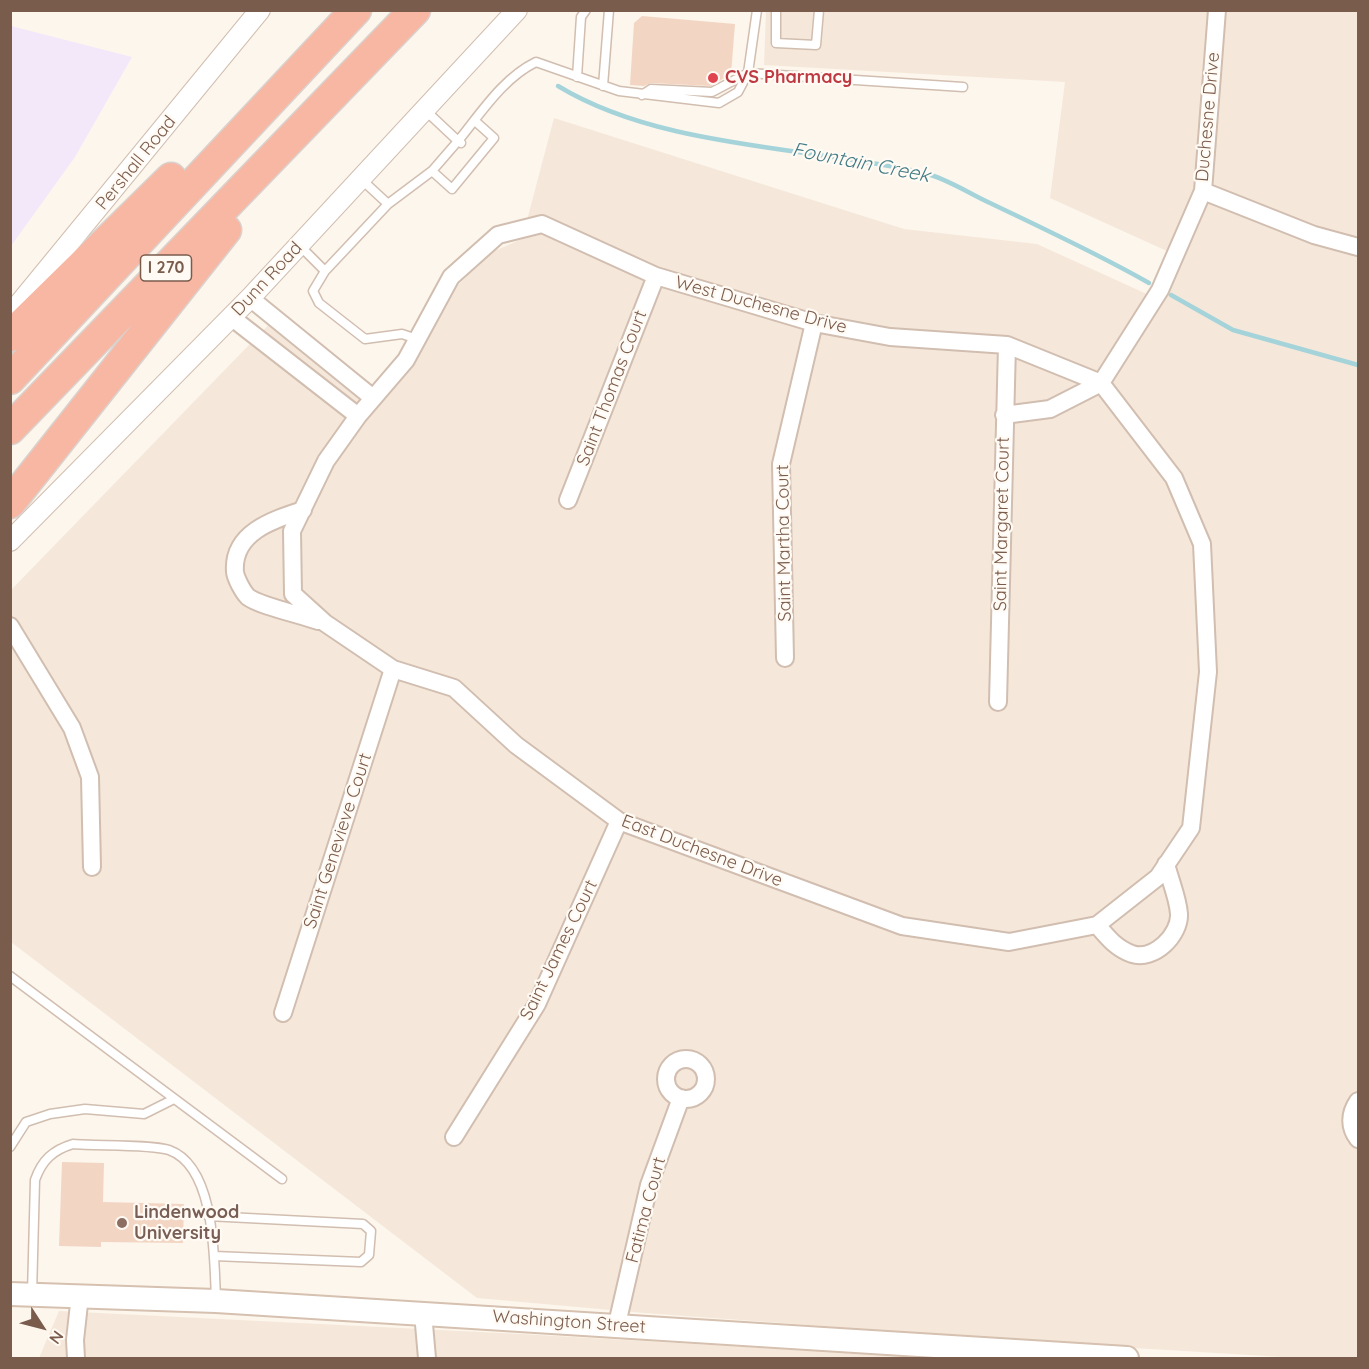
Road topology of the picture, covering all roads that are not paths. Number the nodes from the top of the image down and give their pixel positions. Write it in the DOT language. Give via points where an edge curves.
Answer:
graph roads {
  1 [pos="254,10"];
  2 [pos="260,10"];
  3 [pos="356,10"];
  4 [pos="415,10"];
  5 [pos="517,10"];
  6 [pos="586,10"];
  7 [pos="609,10"];
  8 [pos="757,10"];
  9 [pos="776,10"];
  10 [pos="819,10"];
  11 [pos="1217,10"];
  12 [pos="246,29"];
  13 [pos="748,73"];
  14 [pos="577,77"];
  15 [pos="603,86"];
  16 [pos="963,87"];
  17 [pos="642,95"];
  18 [pos="323,108"];
  19 [pos="261,110"];
  20 [pos="425,110"];
  21 [pos="475,121"];
  22 [pos="460,143"];
  23 [pos="432,171"];
  24 [pos="361,178"];
  25 [pos="1203,191"];
  26 [pos="388,204"];
  27 [pos="299,246"];
  28 [pos="1359,247"];
  29 [pos="325,271"];
  30 [pos="656,276"];
  31 [pos="250,298"];
  32 [pos="10,315"];
  33 [pos="231,318"];
  34 [pos="814,323"];
  35 [pos="10,336"];
  36 [pos="417,339"];
  37 [pos="1007,345"];
  38 [pos="10,379"];
  39 [pos="1101,383"];
  40 [pos="374,398"];
  41 [pos="1004,415"];
  42 [pos="358,416"];
  43 [pos="10,429"];
  44 [pos="568,500"];
  45 [pos="10,503"];
  46 [pos="303,510"];
  47 [pos="10,541"];
  48 [pos="325,623"];
  49 [pos="10,626"];
  50 [pos="785,658"];
  51 [pos="393,669"];
  52 [pos="998,702"];
  53 [pos="619,821"];
  54 [pos="1166,864"];
  55 [pos="92,867"];
  56 [pos="1097,925"];
  57 [pos="10,976"];
  58 [pos="282,1013"];
  59 [pos="681,1098"];
  60 [pos="174,1100"];
  61 [pos="1359,1101"];
  62 [pos="454,1137"];
  63 [pos="1359,1139"];
  64 [pos="10,1146"];
  65 [pos="282,1179"];
  66 [pos="208,1216"];
  67 [pos="214,1256"];
  68 [pos="21,1294"];
  69 [pos="80,1295"];
  70 [pos="216,1301"];
  71 [pos="423,1313"];
  72 [pos="617,1324"];
  73 [pos="76,1359"];
  74 [pos="427,1359"];
  75 [pos="1127,1359"];
  1 -- 12 [label="street"];
  2 -- 12 [label="street, Pershall Road"];
  3 -- 19 [label="highway, I 270"];
  4 -- 18 [label="highway, I 270"];
  5 -- 20 [label="street, Dunn Road"];
  6 -- 14 [label="lane" via="581,17"];
  7 -- 15 [label="lane"];
  8 -- 13 [label="lane"];
  9 -- 10 [label="lane" via="776,43 816,45"];
  11 -- 25 [label="street, Duchesne Drive"];
  12 -- 32 [label="street, Pershall Road"];
  13 -- 16 [label="lane"];
  13 -- 17 [label="lane" via="712,92 651,89"];
  13 -- 17 [label="lane" via="738,92 719,103"];
  14 -- 15 [label="lane"];
  14 -- 21 [label="lane" via="536,62 515,75"];
  15 -- 17 [label="lane"];
  18 -- 43 [label="highway, I 270"];
  18 -- 45 [label="highway"];
  19 -- 35 [label="highway" via="221,128"];
  19 -- 38 [label="highway, I 270"];
  20 -- 22 [label="lane"];
  20 -- 24 [label="street, Dunn Road"];
  21 -- 22 [label="lane"];
  21 -- 23 [label="lane" via="494,138 452,189"];
  22 -- 23 [label="lane"];
  23 -- 26 [label="lane"];
  24 -- 26 [label="lane"];
  24 -- 27 [label="street, Dunn Road"];
  25 -- 28 [label="street" via="1314,235"];
  25 -- 39 [label="street, Duchesne Drive" via="1160,290"];
  26 -- 29 [label="lane"];
  27 -- 29 [label="lane"];
  27 -- 31 [label="street, Dunn Road"];
  29 -- 36 [label="lane" via="313,291 319,303 365,339 402,334"];
  30 -- 34 [label="street, West Duchesne Drive"];
  30 -- 36 [label="street, West Duchesne Drive" via="542,224 498,235 451,277"];
  30 -- 44 [label="street, Saint Thomas Court"];
  31 -- 33 [label="street, Dunn Road"];
  31 -- 40 [label="street"];
  33 -- 42 [label="street"];
  33 -- 47 [label="street, Dunn Road"];
  34 -- 37 [label="street, West Duchesne Drive" via="890,337"];
  34 -- 50 [label="street, Saint Martha Court" via="781,464"];
  36 -- 40 [label="street" via="406,360"];
  37 -- 39 [label="street, West Duchesne Drive"];
  37 -- 41 [label="street, Saint Margaret Court"];
  39 -- 41 [label="street" via="1050,409"];
  39 -- 54 [label="street" via="1174,478 1202,544 1209,672 1191,828"];
  40 -- 42 [label="street"];
  41 -- 52 [label="street, Saint Margaret Court"];
  42 -- 46 [label="street" via="326,461"];
  46 -- 48 [label="street" via="292,531 293,594"];
  46 -- 48 [label="street" via="270,521 244,540 234,558 236,578 248,597"];
  48 -- 51 [label="street, East Duchesne Drive"];
  49 -- 55 [label="street" via="72,728 90,777"];
  51 -- 53 [label="street, East Duchesne Drive" via="454,688 516,745"];
  51 -- 58 [label="street, Saint Genevieve Court"];
  53 -- 56 [label="street, East Duchesne Drive" via="902,926 1009,942"];
  53 -- 62 [label="street, Saint James Court" via="537,1004"];
  54 -- 56 [label="street" via="1158,877"];
  54 -- 56 [label="street" via="1179,914 1176,931 1168,942 1135,955 1116,947"];
  57 -- 60 [label="lane"];
  59 -- 72 [label="street, Fatima Court" via="649,1185"];
  60 -- 64 [label="lane" via="144,1114 85,1109 50,1114 26,1122"];
  60 -- 65 [label="lane"];
  61 -- 63 [label="street" via="1351,1117 1352,1131"];
  66 -- 67 [label="lane"];
  66 -- 67 [label="lane" via="363,1224 370,1232 369,1255 361,1262"];
  66 -- 68 [label="lane" via="195,1172 178,1154 167,1149 85,1145 60,1148 39,1168 35,1180"];
  67 -- 70 [label="lane"];
  68 -- 69 [label="main road, Washington Street"];
  69 -- 70 [label="main road, Washington Street"];
  69 -- 73 [label="street"];
  70 -- 71 [label="main road, Washington Street"];
  71 -- 72 [label="main road, Washington Street"];
  71 -- 74 [label="street"];
  72 -- 75 [label="main road, Washington Street"];
}
